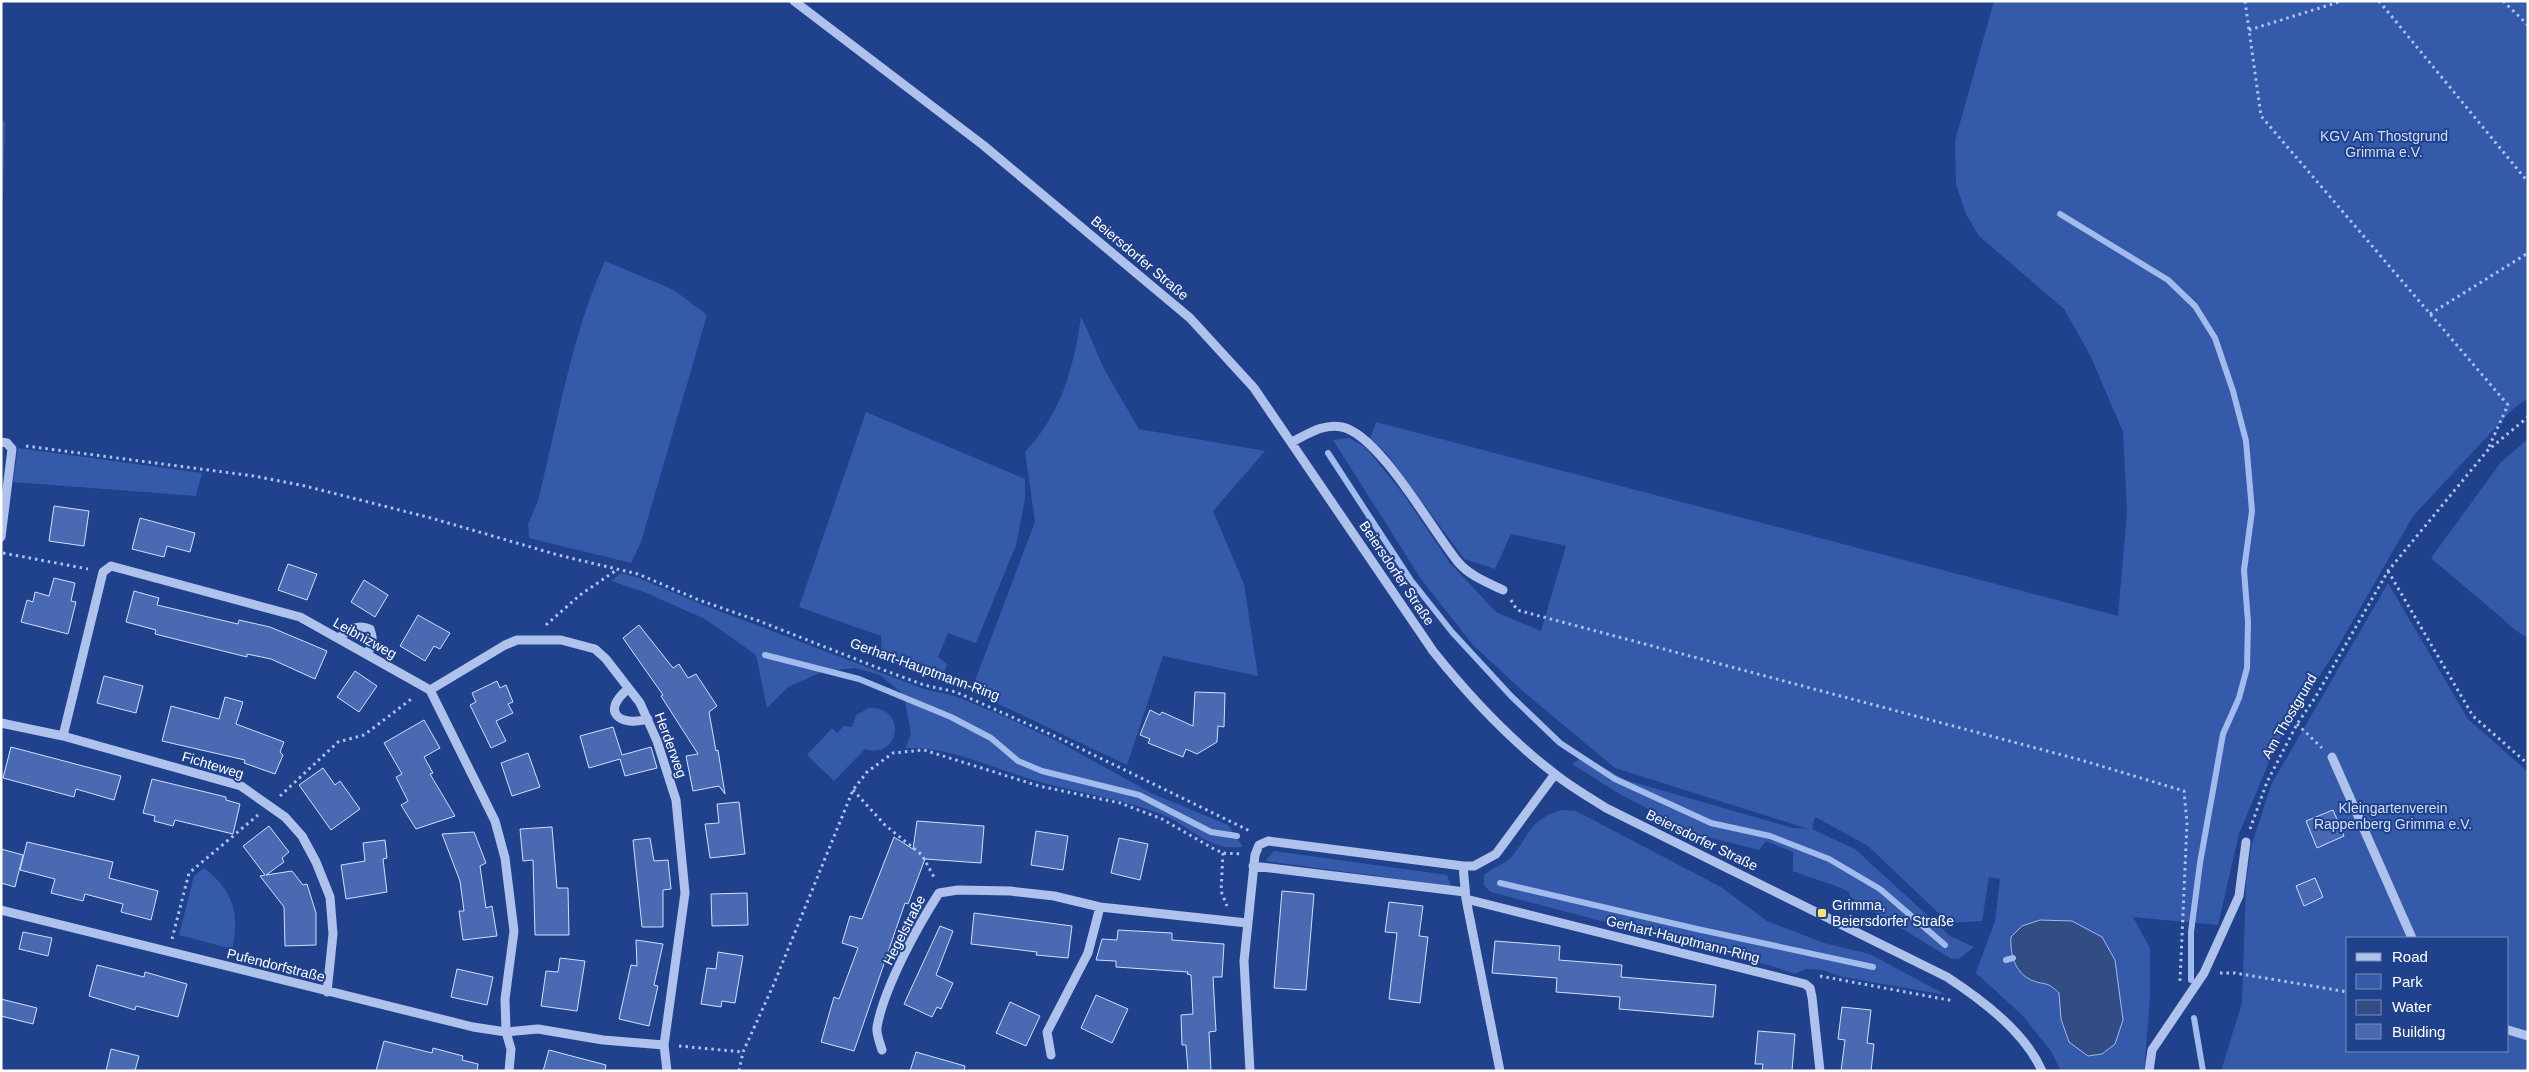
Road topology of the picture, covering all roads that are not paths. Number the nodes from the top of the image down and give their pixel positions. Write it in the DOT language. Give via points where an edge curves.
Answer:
graph roads {
  1 [pos="794,1"];
  2 [pos="1292,442"];
  3 [pos="4,443"];
  4 [pos="1,538"];
  5 [pos="1503,590"];
  6 [pos="338,638"];
  7 [pos="367,654"];
  8 [pos="628,689"];
  9 [pos="430,690"];
  10 [pos="648,719"];
  11 [pos="1,722"];
  12 [pos="63,736"];
  13 [pos="2332,757"];
  14 [pos="1554,774"];
  15 [pos="2246,842"];
  16 [pos="1253,866"];
  17 [pos="1463,866"];
  18 [pos="1466,895"];
  19 [pos="1100,907"];
  20 [pos="1,910"];
  21 [pos="1247,923"];
  22 [pos="2412,937"];
  23 [pos="327,992"];
  24 [pos="2509,1030"];
  25 [pos="506,1032"];
  26 [pos="2528,1036"];
  27 [pos="664,1045"];
  28 [pos="882,1050"];
  29 [pos="1051,1055"];
  30 [pos="509,1071"];
  31 [pos="667,1071"];
  32 [pos="1250,1071"];
  33 [pos="1500,1071"];
  34 [pos="1820,1071"];
  35 [pos="2042,1071"];
  36 [pos="2149,1071"];
  1 -- 2 [label="street, Beiersdorfer Straße" via="983,145 1190,318 1254,388"];
  2 -- 5 [label="street" via="1320,428 1343,427 1366,441 1459,563 1476,578"];
  2 -- 14 [label="street, Beiersdorfer Straße" via="1438,658 1476,704"];
  3 -- 4 [label="street" via="12,449"];
  6 -- 7 [label="street, Leibnizweg"];
  6 -- 7 [label="street" via="356,626 370,629 373,644"];
  6 -- 12 [label="street, Leibnizweg" via="300,617 112,566 103,572"];
  7 -- 9 [label="street, Leibnizweg"];
  8 -- 9 [label="street, Herderweg" via="595,649 569,641 537,639 505,644"];
  8 -- 10 [label="street, Herderweg"];
  8 -- 10 [label="street" via="616,700 615,712 626,721"];
  9 -- 25 [label="street" via="494,822 505,858 514,932 505,1000"];
  10 -- 27 [label="street, Herderweg" via="676,800 686,894"];
  11 -- 12 [label="street, Fichteweg"];
  12 -- 23 [label="street, Fichteweg" via="241,786 285,818 302,836 330,897 333,934"];
  13 -- 22 [label="street"];
  14 -- 17 [label="street" via="1496,854 1474,866"];
  14 -- 35 [label="street, Beiersdorfer Straße" via="1606,808 1947,977 2007,1024"];
  15 -- 36 [label="street" via="2239,896 2204,973 2152,1050"];
  16 -- 17 [label="street" via="1259,845 1268,841"];
  16 -- 18 [label="street, Gerhart-Hauptmann-Ring"];
  16 -- 21 [label="street"];
  17 -- 18 [label="street"];
  18 -- 33 [label="street"];
  18 -- 34 [label="street, Gerhart-Hauptmann-Ring" via="1805,984 1810,988 1812,997"];
  19 -- 21 [label="street, Hegelstraße"];
  19 -- 28 [label="street, Hegelstraße" via="1054,896 1010,891 939,893 924,916 890,988 877,1029"];
  19 -- 29 [label="street" via="1088,953 1047,1032"];
  20 -- 23 [label="street, Pufendorfstraße"];
  21 -- 32 [label="street" via="1244,962"];
  23 -- 25 [label="street, Pufendorfstraße"];
  24 -- 26 [label="street"];
  25 -- 27 [label="street" via="538,1029 603,1040"];
  25 -- 30 [label="street" via="511,1049"];
  27 -- 31 [label="street, Herderweg"];
}
